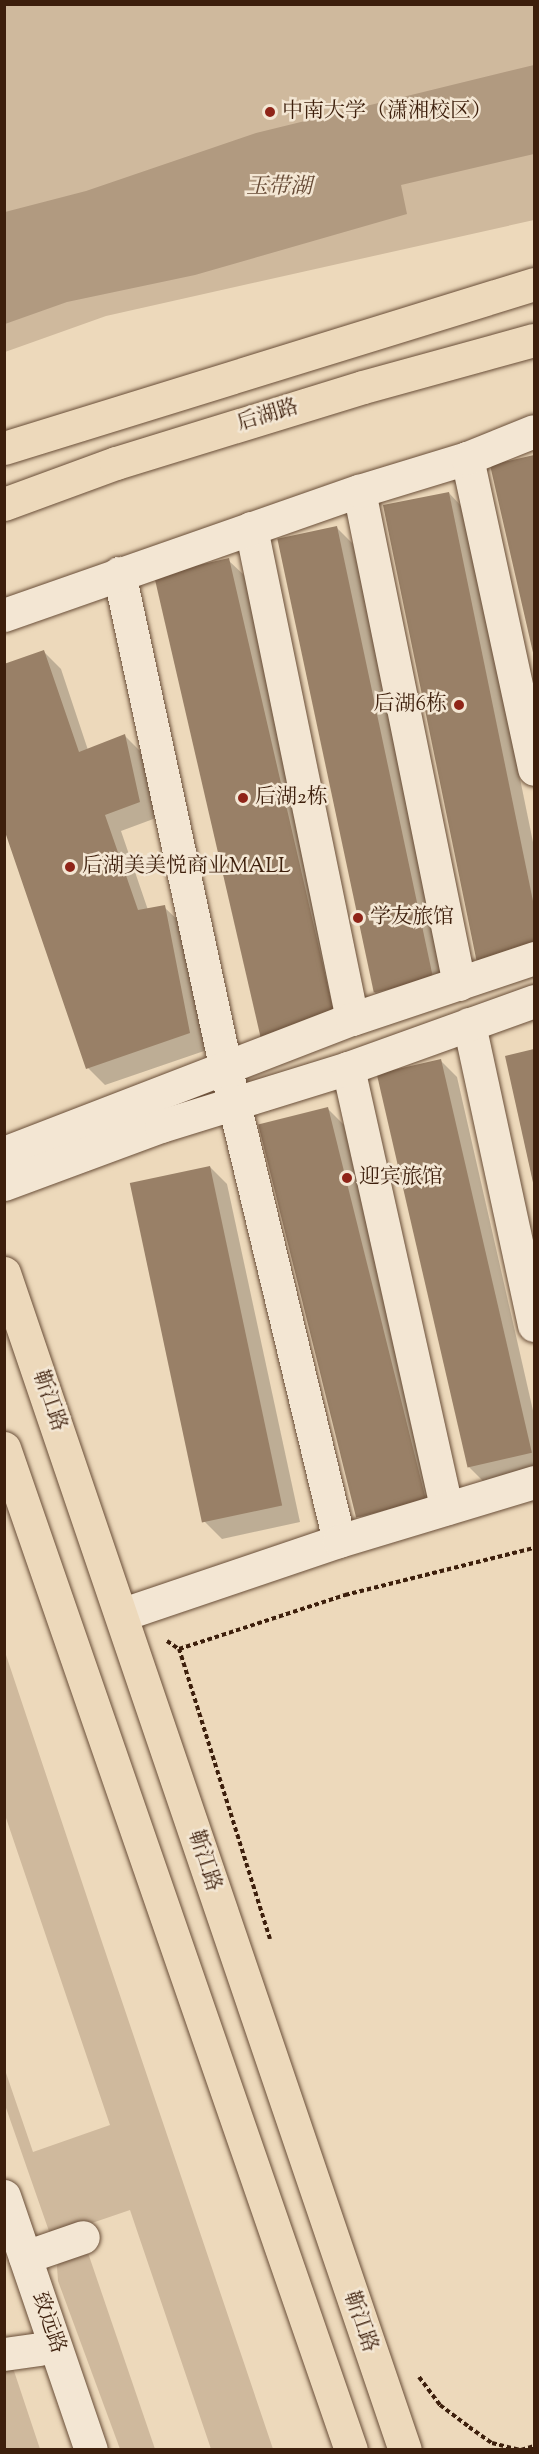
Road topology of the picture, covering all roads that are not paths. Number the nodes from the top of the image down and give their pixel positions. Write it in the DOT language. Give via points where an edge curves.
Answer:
graph roads {
  1 [pos="534,284"];
  2 [pos="534,340"];
  3 [pos="534,431"];
  4 [pos="4,448"];
  5 [pos="467,458"];
  6 [pos="359,491"];
  7 [pos="4,504"];
  8 [pos="251,528"];
  9 [pos="119,573"];
  10 [pos="4,615"];
  11 [pos="534,768"];
  12 [pos="534,958"];
  13 [pos="459,984"];
  14 [pos="534,1001"];
  15 [pos="352,1019"];
  16 [pos="469,1024"];
  17 [pos="348,1068"];
  18 [pos="226,1070"];
  19 [pos="236,1105"];
  20 [pos="4,1153"];
  21 [pos="4,1184"];
  22 [pos="4,1273"];
  23 [pos="534,1325"];
  24 [pos="4,1448"];
  25 [pos="534,1482"];
  26 [pos="446,1508"];
  27 [pos="339,1541"];
  28 [pos="123,1614"];
  29 [pos="4,2196"];
  30 [pos="83,2237"];
  31 [pos="15,2253"];
  32 [pos="40,2349"];
  33 [pos="4,2354"];
  34 [pos="390,2407"];
  35 [pos="74,2450"];
  36 [pos="91,2450"];
  37 [pos="351,2450"];
  38 [pos="405,2450"];
  39 [pos="429,2450"];
  1 -- 4 [label="main road"];
  2 -- 7 [label="main road, 后湖路" via="363,387 126,460"];
  3 -- 5 [label="street"];
  5 -- 6 [label="street"];
  5 -- 11 [label="street"];
  6 -- 8 [label="street"];
  6 -- 13 [label="street"];
  8 -- 9 [label="street"];
  8 -- 15 [label="street"];
  9 -- 10 [label="street"];
  9 -- 18 [label="street"];
  12 -- 13 [label="street"];
  13 -- 15 [label="street"];
  14 -- 16 [label="street"];
  15 -- 18 [label="street"];
  16 -- 17 [label="street"];
  16 -- 23 [label="street"];
  17 -- 19 [label="street"];
  17 -- 26 [label="street"];
  18 -- 19 [label="street"];
  18 -- 20 [label="street"];
  19 -- 21 [label="street" via="161,1126"];
  19 -- 27 [label="street"];
  22 -- 28 [label="main road, 靳江路"];
  24 -- 37 [label="main road"];
  25 -- 26 [label="street"];
  26 -- 27 [label="street"];
  27 -- 28 [label="street"];
  28 -- 34 [label="main road, 靳江路"];
  29 -- 31 [label="street, 致远路"];
  30 -- 31 [label="street"];
  31 -- 32 [label="street"];
  31 -- 36 [label="street, 致远路"];
  32 -- 33 [label="street"];
  32 -- 35 [label="street"];
  34 -- 38 [label="main road, 靳江路"];
  34 -- 39 [label="main road" via="399,2423"];
}
